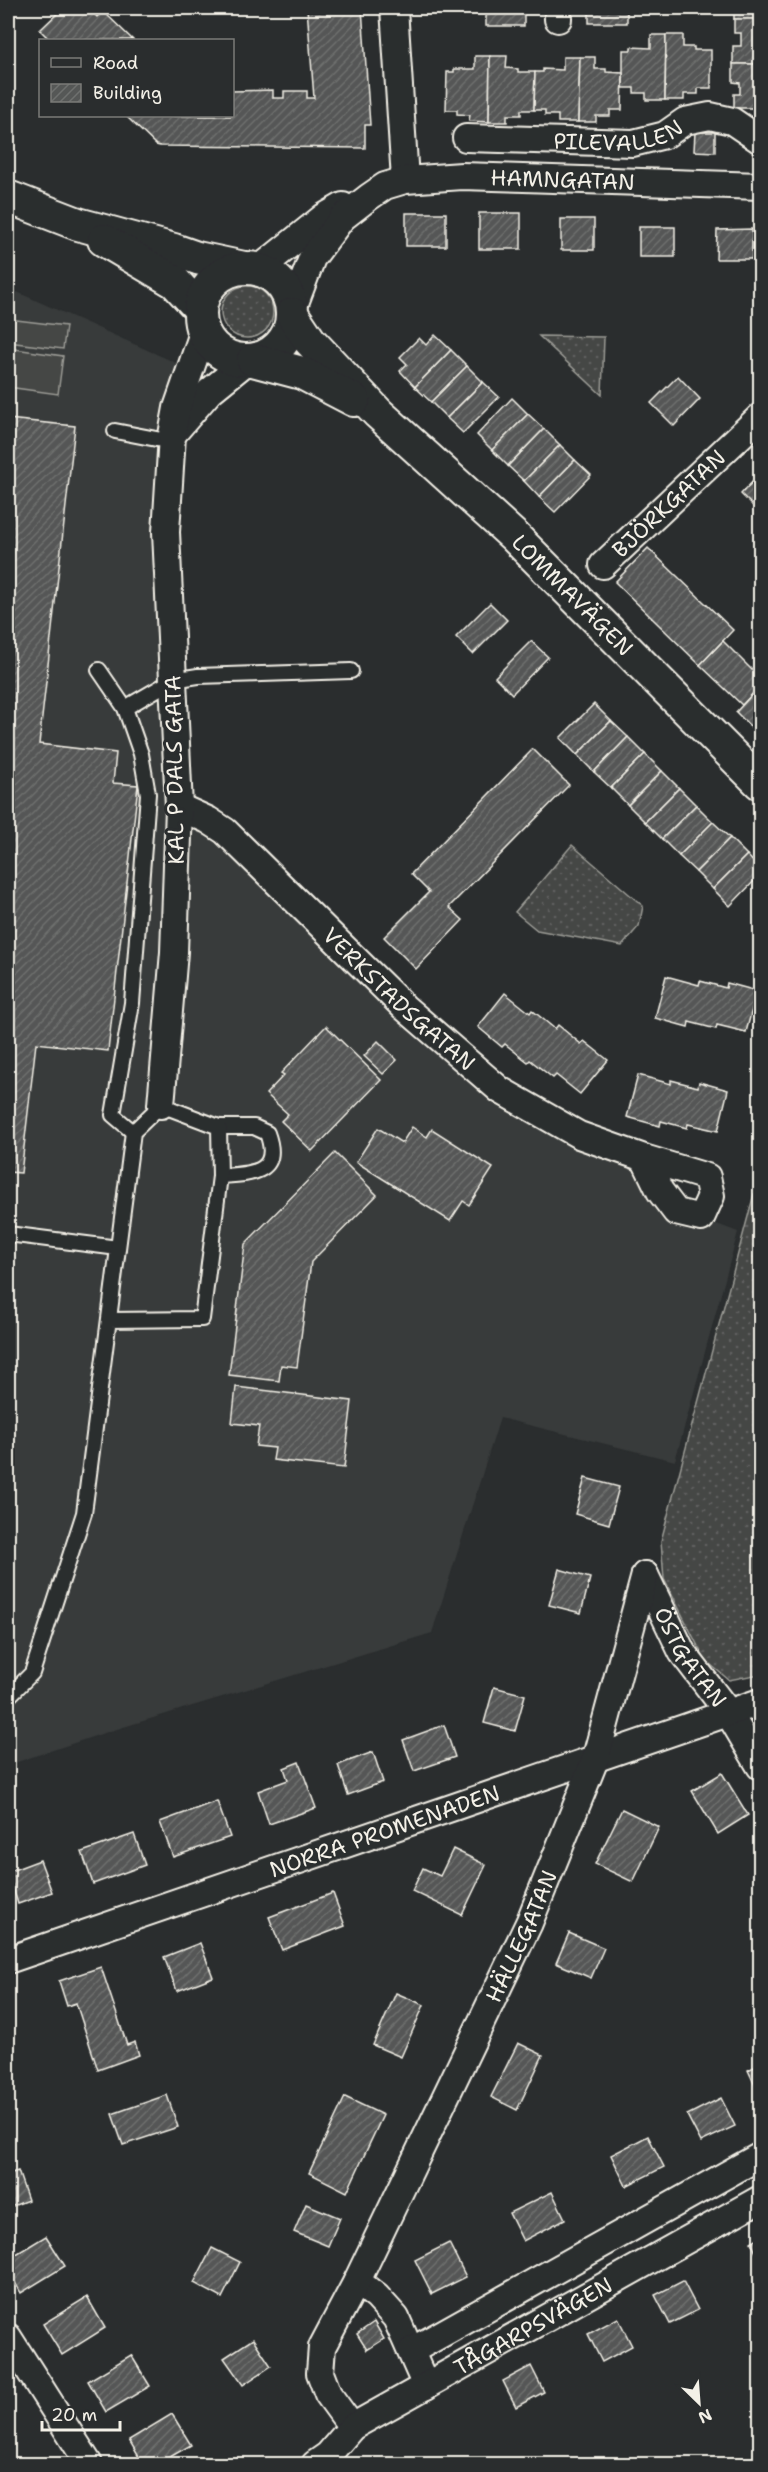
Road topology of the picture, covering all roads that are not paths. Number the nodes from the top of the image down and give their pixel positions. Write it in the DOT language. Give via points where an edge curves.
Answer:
graph roads {
  1 [pos="394,8"];
  2 [pos="466,138"];
  3 [pos="760,140"];
  4 [pos="405,180"];
  5 [pos="760,186"];
  6 [pos="369,196"];
  7 [pos="8,197"];
  8 [pos="78,224"];
  9 [pos="251,269"];
  10 [pos="292,313"];
  11 [pos="202,321"];
  12 [pos="250,360"];
  13 [pos="378,413"];
  14 [pos="760,417"];
  15 [pos="115,431"];
  16 [pos="172,439"];
  17 [pos="603,565"];
  18 [pos="99,670"];
  19 [pos="351,671"];
  20 [pos="173,680"];
  21 [pos="125,708"];
  22 [pos="760,783"];
  23 [pos="178,807"];
  24 [pos="161,1105"];
  25 [pos="219,1127"];
  26 [pos="133,1132"];
  27 [pos="644,1158"];
  28 [pos="220,1176"];
  29 [pos="8,1234"];
  30 [pos="118,1248"];
  31 [pos="109,1320"];
  32 [pos="645,1575"];
  33 [pos="8,1697"];
  34 [pos="760,1701"];
  35 [pos="728,1712"];
  36 [pos="596,1756"];
  37 [pos="760,1766"];
  38 [pos="8,1960"];
  39 [pos="760,2156"];
  40 [pos="760,2199"];
  41 [pos="357,2282"];
  42 [pos="8,2337"];
  43 [pos="411,2351"];
  44 [pos="426,2386"];
  45 [pos="352,2427"];
  46 [pos="89,2464"];
  47 [pos="315,2464"];
  1 -- 4 [label="street"];
  2 -- 3 [label="street, PILEVALLEN" via="633,143 665,135 685,121 710,116 732,121"];
  4 -- 5 [label="street, HAMNGATAN" via="462,177"];
  4 -- 6 [label="street, HAMNGATAN"];
  6 -- 9 [label="street, HAMNGATAN" via="324,217"];
  6 -- 10 [label="street, HAMNGATAN" via="342,218 312,258"];
  7 -- 8 [label="street, LOMMAVÄGEN"];
  8 -- 9 [label="street, LOMMAVÄGEN"];
  8 -- 11 [label="street, LOMMAVÄGEN" via="175,282 188,293"];
  9 -- 10 [label="street, LOMMAVÄGEN" via="275,278 284,287"];
  9 -- 11 [label="street" via="228,272 215,280 205,293"];
  10 -- 12 [label="street" via="290,329 278,347 267,356"];
  10 -- 13 [label="street, LOMMAVÄGEN" via="310,341"];
  11 -- 12 [label="street, LOMMAVÄGEN" via="214,348 224,355"];
  11 -- 16 [label="street, KAL P DALS GATA"];
  12 -- 13 [label="street, LOMMAVÄGEN" via="302,373"];
  12 -- 16 [label="street" via="210,391"];
  13 -- 22 [label="street, LOMMAVÄGEN" via="523,545"];
  14 -- 17 [label="street, BJÖRKGATAN"];
  15 -- 16 [label="lane"];
  16 -- 20 [label="street, KAL P DALS GATA" via="166,532"];
  18 -- 21 [label="lane"];
  19 -- 20 [label="lane"];
  20 -- 21 [label="lane"];
  20 -- 23 [label="street, KAL P DALS GATA"];
  21 -- 26 [label="lane" via="141,754 148,794 132,1004 113,1115"];
  23 -- 24 [label="street, KAL P DALS GATA" via="174,952"];
  23 -- 27 [label="street, VERKSTADSGATAN" via="225,831 404,1007 500,1090 579,1134"];
  24 -- 25 [label="lane"];
  24 -- 26 [label="lane"];
  25 -- 28 [label="lane"];
  25 -- 28 [label="lane" via="254,1127 267,1133 272,1152 263,1168 248,1174"];
  26 -- 30 [label="lane"];
  28 -- 31 [label="lane" via="202,1319"];
  29 -- 30 [label="lane"];
  30 -- 31 [label="lane"];
  31 -- 33 [label="lane" via="84,1514 32,1673"];
  32 -- 35 [label="street, ÖSTGATAN" via="682,1652"];
  32 -- 36 [label="street, HÄLLEGATAN"];
  34 -- 35 [label="street, NORRA PROMENADEN"];
  35 -- 36 [label="street, NORRA PROMENADEN"];
  35 -- 37 [label="street, ÖSTGATAN"];
  36 -- 38 [label="street, NORRA PROMENADEN"];
  36 -- 41 [label="street, HÄLLEGATAN" via="529,1923"];
  39 -- 43 [label="street, TÅGARPSVÄGEN"];
  40 -- 44 [label="street, TÅGARPSVÄGEN"];
  41 -- 43 [label="street" via="396,2318"];
  41 -- 45 [label="street, HÄLLEGATAN" via="322,2347 320,2373 328,2394"];
  42 -- 46 [label="street"];
  43 -- 44 [label="street"];
  44 -- 45 [label="street, TÅGARPSVÄGEN"];
  45 -- 47 [label="street, TÅGARPSVÄGEN" via="328,2456"];
}
